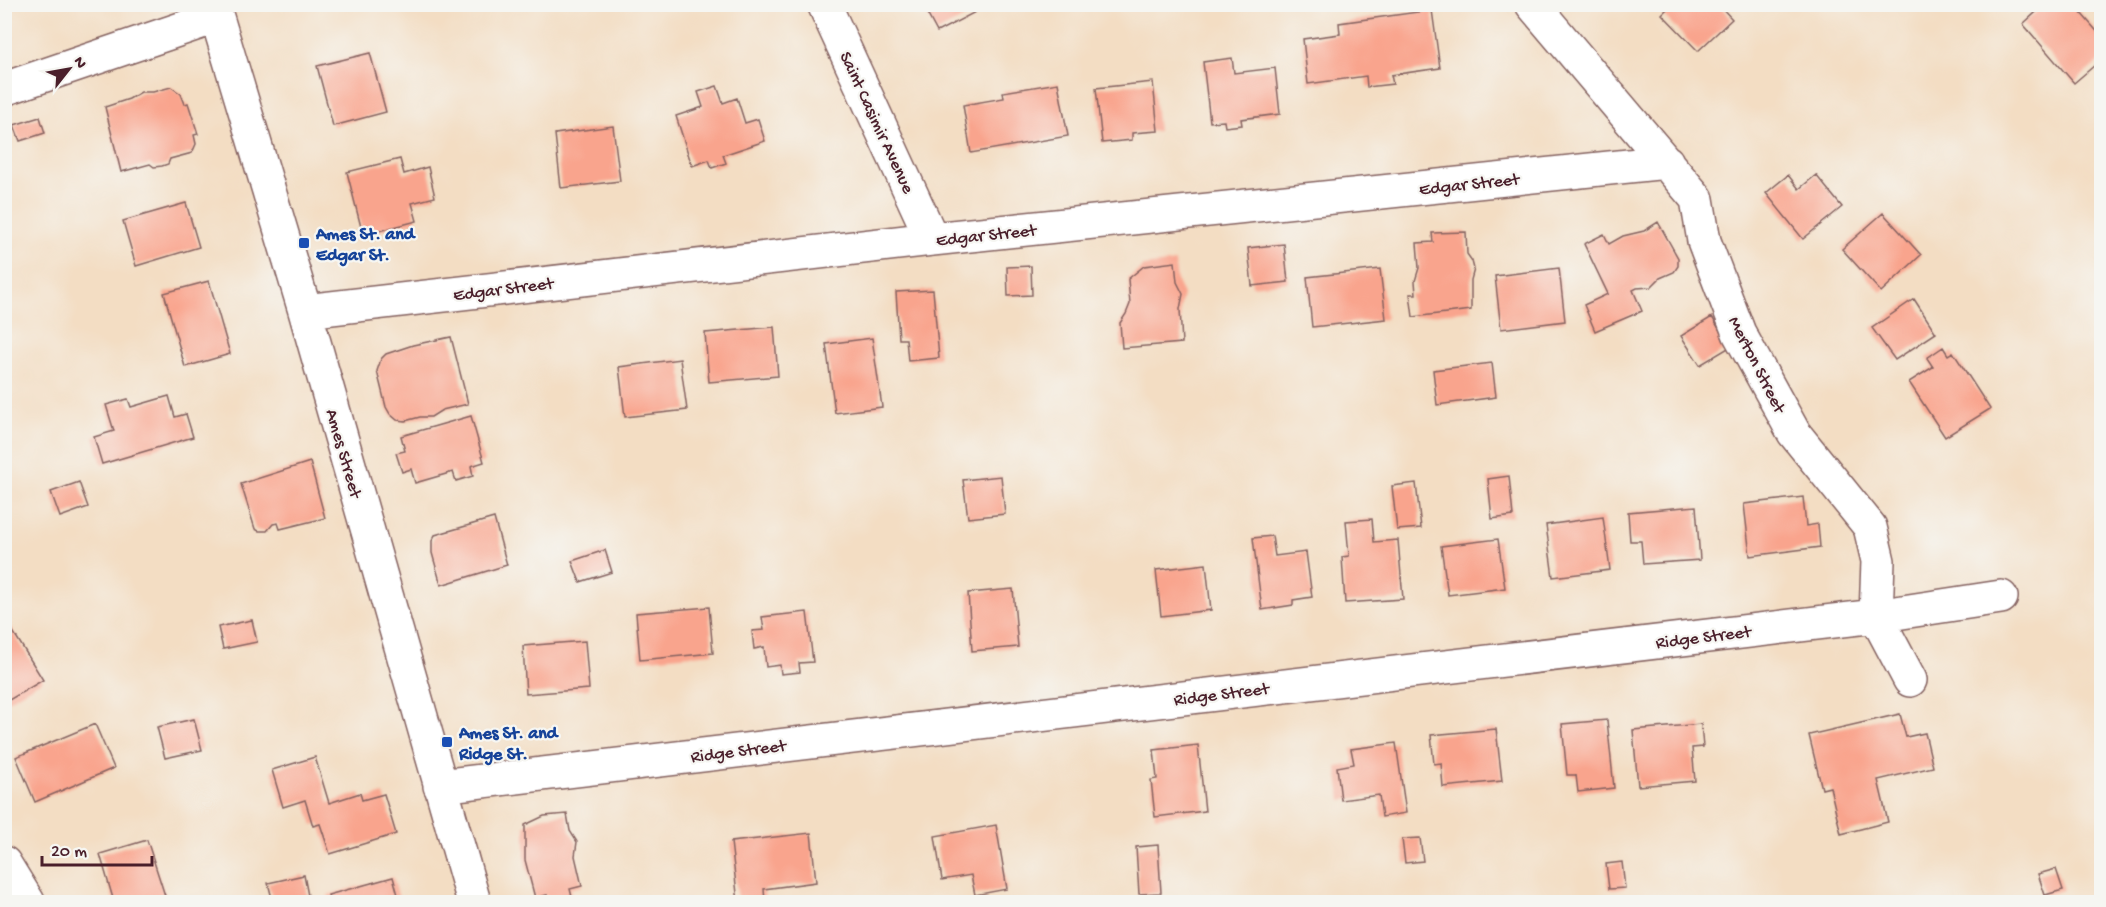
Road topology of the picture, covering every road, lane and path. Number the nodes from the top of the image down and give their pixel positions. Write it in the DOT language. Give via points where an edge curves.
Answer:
graph roads {
  1 [pos="824,4"];
  2 [pos="1532,4"];
  3 [pos="215,11"];
  4 [pos="4,88"];
  5 [pos="1667,162"];
  6 [pos="932,239"];
  7 [pos="305,311"];
  8 [pos="2001,597"];
  9 [pos="1876,616"];
  10 [pos="1910,680"];
  11 [pos="440,786"];
  12 [pos="4,863"];
  13 [pos="28,903"];
  14 [pos="474,903"];
  1 -- 6 [label="street, Saint Casimir Avenue"];
  2 -- 5 [label="street, Merton Street"];
  3 -- 4 [label="street"];
  3 -- 7 [label="street, Ames Street"];
  5 -- 6 [label="street, Edgar Street"];
  5 -- 9 [label="street, Merton Street" via="1697,200 1704,241 1744,343 1794,433 1870,528 1878,561"];
  6 -- 7 [label="street, Edgar Street"];
  7 -- 11 [label="street, Ames Street"];
  8 -- 9 [label="street, Ridge Street"];
  9 -- 10 [label="street"];
  9 -- 11 [label="street, Ridge Street"];
  11 -- 14 [label="street, Ames Street"];
  12 -- 13 [label="street"];
}
